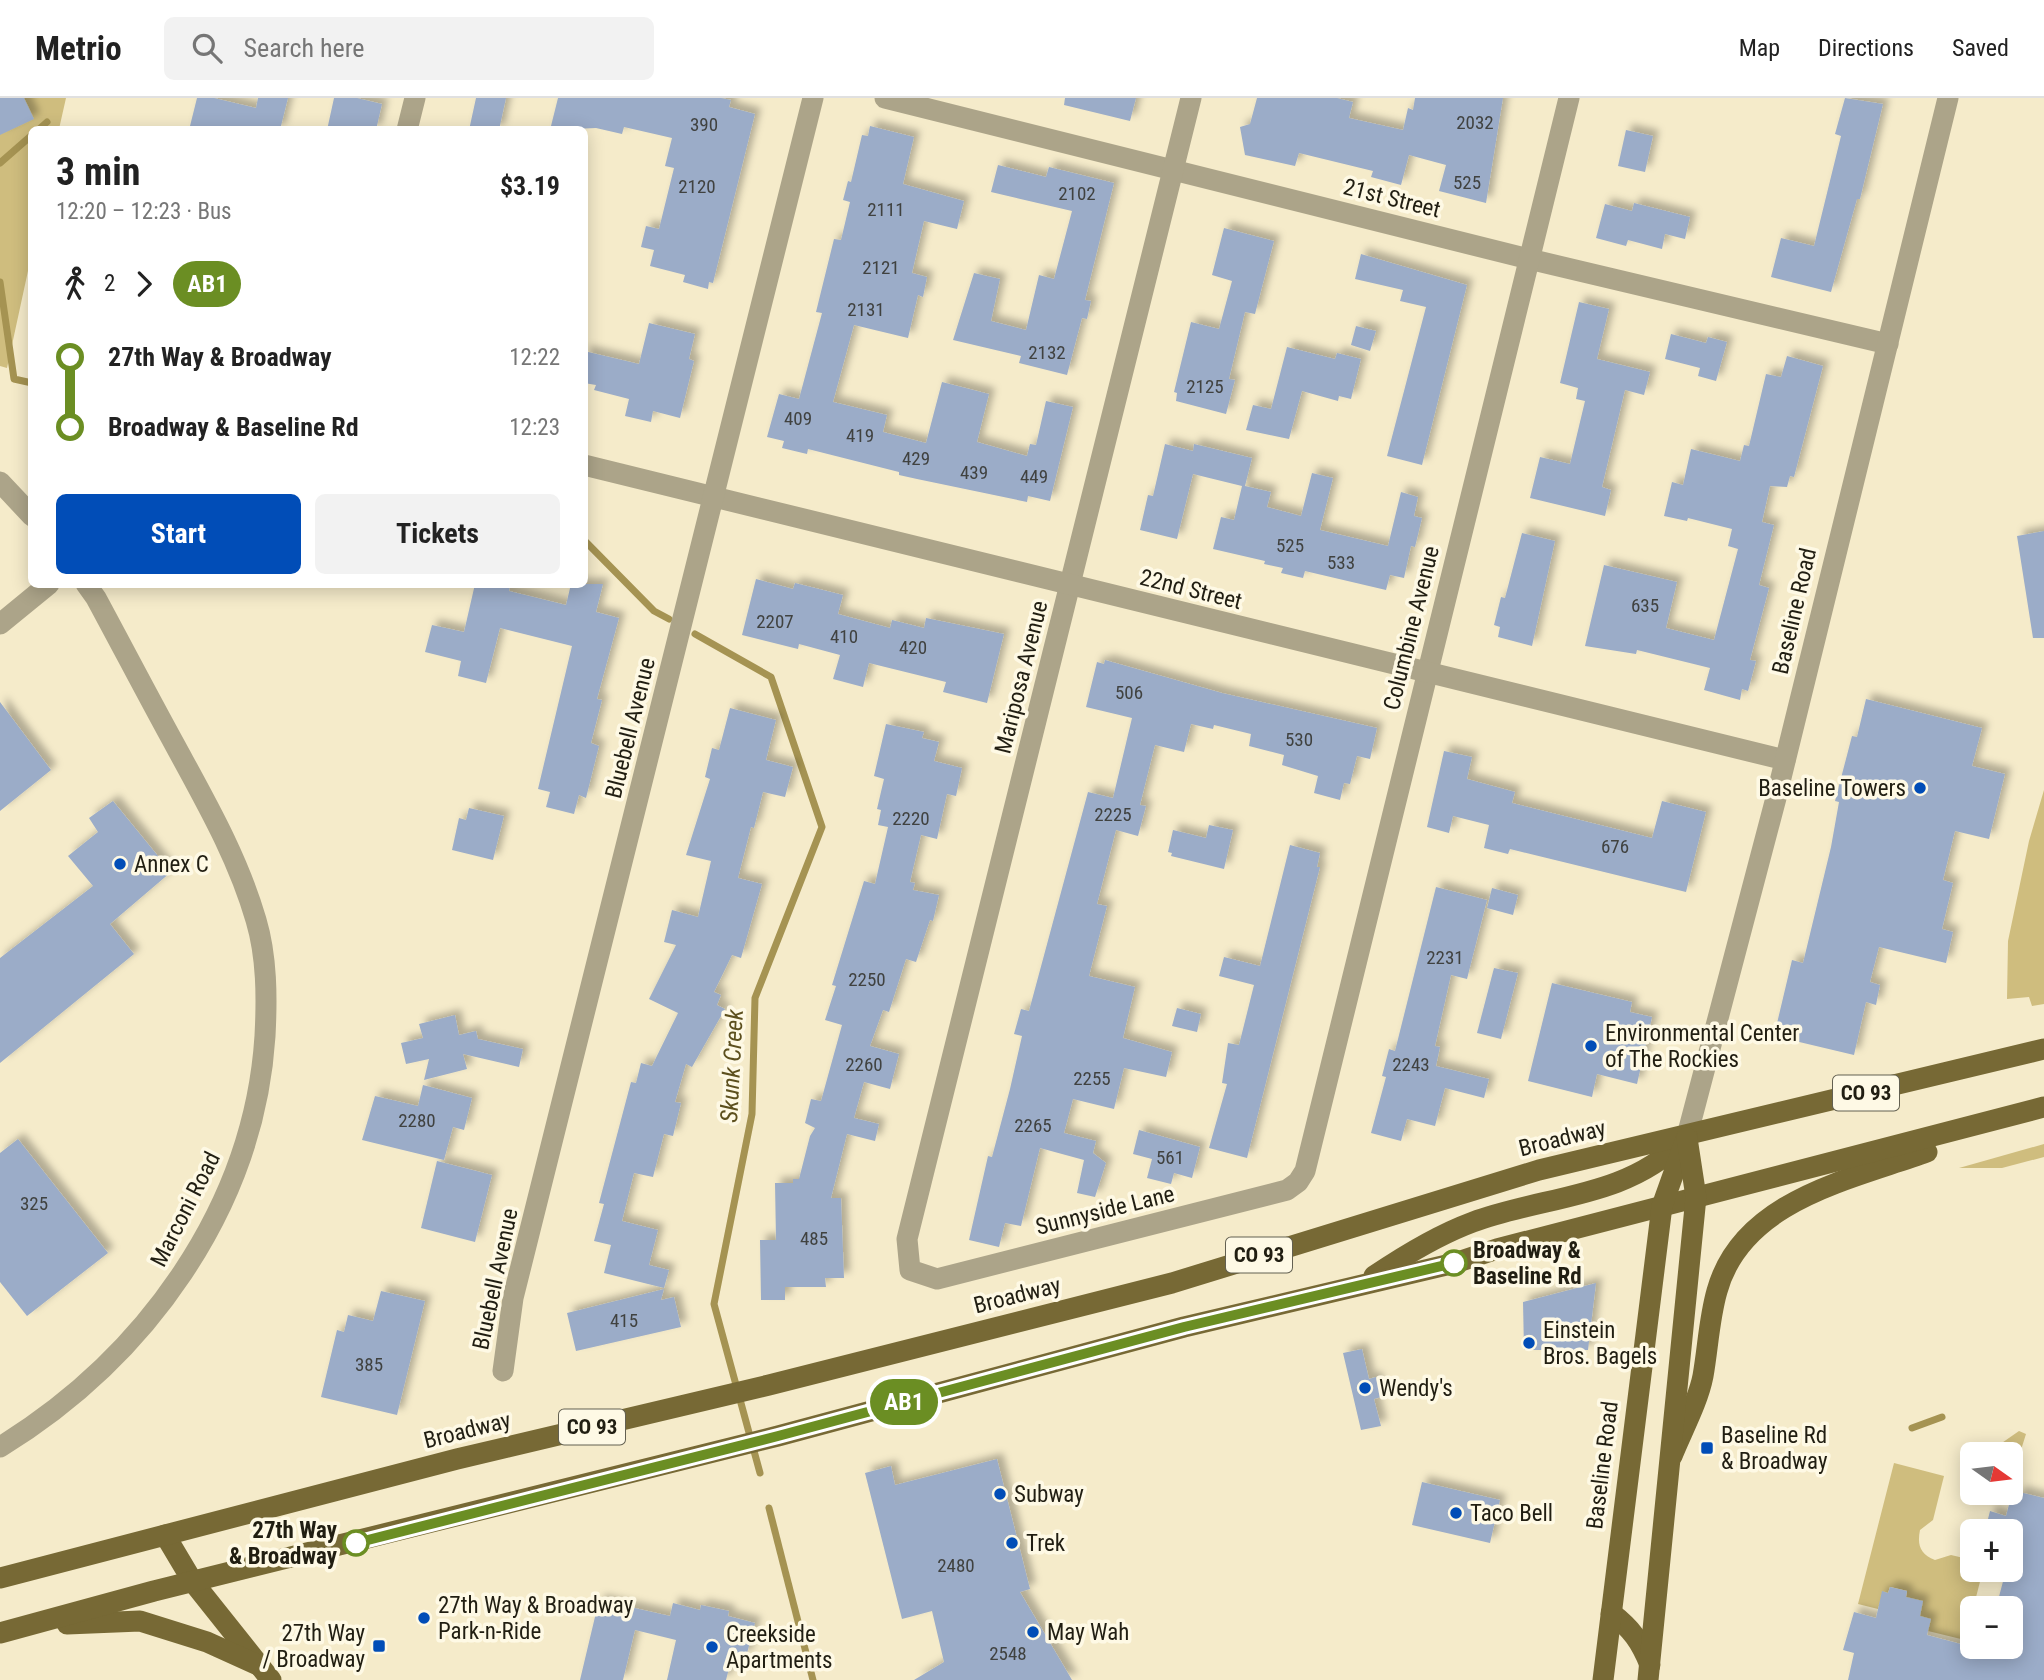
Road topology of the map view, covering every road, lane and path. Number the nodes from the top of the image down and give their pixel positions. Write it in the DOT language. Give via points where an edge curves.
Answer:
graph roads {
  1 [pos="415,98"];
  2 [pos="813,98"];
  3 [pos="885,98"];
  4 [pos="1191,98"];
  5 [pos="1569,98"];
  6 [pos="1948,98"];
  7 [pos="408,126"];
  8 [pos="1172,171"];
  9 [pos="1529,259"];
  10 [pos="1888,344"];
  11 [pos="588,466"];
  12 [pos="0,482"];
  13 [pos="715,498"];
  14 [pos="28,512"];
  15 [pos="1071,587"];
  16 [pos="44,588"];
  17 [pos="89,588"];
  18 [pos="0,624"];
  19 [pos="1426,674"];
  20 [pos="1785,760"];
  21 [pos="2044,1049"];
  22 [pos="2044,1109"];
  23 [pos="1687,1136"];
  24 [pos="1305,1171"];
  25 [pos="1696,1197"];
  26 [pos="1662,1206"];
  27 [pos="910,1270"];
  28 [pos="1364,1282"];
  29 [pos="503,1371"];
  30 [pos="0,1447"];
  31 [pos="1672,1456"];
  32 [pos="165,1535"];
  33 [pos="0,1578"];
  34 [pos="193,1582"];
  35 [pos="1611,1613"];
  36 [pos="30,1626"];
  37 [pos="0,1633"];
  38 [pos="1649,1672"];
  39 [pos="266,1673"];
  40 [pos="1603,1680"];
  1 -- 7 [label="street"];
  2 -- 13 [label="street, Bluebell Avenue"];
  3 -- 8 [label="street, 21st Street"];
  4 -- 8 [label="street, Mariposa Avenue"];
  5 -- 9 [label="street, Columbine Avenue"];
  6 -- 10 [label="street, Baseline Road"];
  8 -- 9 [label="street, 21st Street"];
  8 -- 15 [label="street, Mariposa Avenue"];
  9 -- 10 [label="street, 21st Street"];
  9 -- 19 [label="street, Columbine Avenue"];
  10 -- 20 [label="street, Baseline Road"];
  11 -- 13 [label="street, 22nd Street"];
  12 -- 14 [label="street"];
  13 -- 15 [label="street, 22nd Street"];
  13 -- 29 [label="street, Bluebell Avenue" via="513,1298"];
  15 -- 19 [label="street, 22nd Street"];
  15 -- 27 [label="street, Mariposa Avenue" via="907,1239"];
  16 -- 18 [label="street"];
  17 -- 30 [label="street, Marconi Road" via="230,845 256,922 265,969 262,1081 246,1147 228,1195 176,1285 110,1361 37,1424"];
  19 -- 20 [label="street, 22nd Street"];
  19 -- 24 [label="street, Columbine Avenue"];
  20 -- 23 [label="street, Baseline Road"];
  21 -- 23 [label="main road, Broadway / CO 93"];
  22 -- 25 [label="main road, CO 93"];
  22 -- 31 [label="main road" via="1824,1188 1757,1228 1735,1251 1723,1274 1708,1332 1703,1378"];
  23 -- 25 [label="main road, Baseline Road"];
  23 -- 26 [label="main road, Baseline Road"];
  23 -- 28 [label="main road" via="1661,1163 1636,1177 1474,1222 1412,1251"];
  23 -- 32 [label="main road, Broadway / CO 93" via="1539,1170 1172,1283"];
  24 -- 27 [label="street, Sunnyside Lane" via="1287,1190 1101,1238 937,1279"];
  25 -- 26 [label="main road, CO 93"];
  25 -- 31 [label="main road, Baseline Road"];
  26 -- 28 [label="main road, CO 93"];
  26 -- 35 [label="main road, Baseline Road"];
  28 -- 34 [label="main road, CO 93" via="778,1436"];
  31 -- 38 [label="main road, Baseline Road"];
  32 -- 33 [label="main road, Broadway / CO 93"];
  32 -- 34 [label="main road"];
  34 -- 36 [label="main road, CO 93"];
  34 -- 39 [label="main road"];
  35 -- 38 [label="main road" via="1641,1642"];
  35 -- 40 [label="main road, Baseline Road"];
  36 -- 37 [label="main road, CO 93"];
  36 -- 39 [label="main road" via="140,1621 195,1637"];
}
